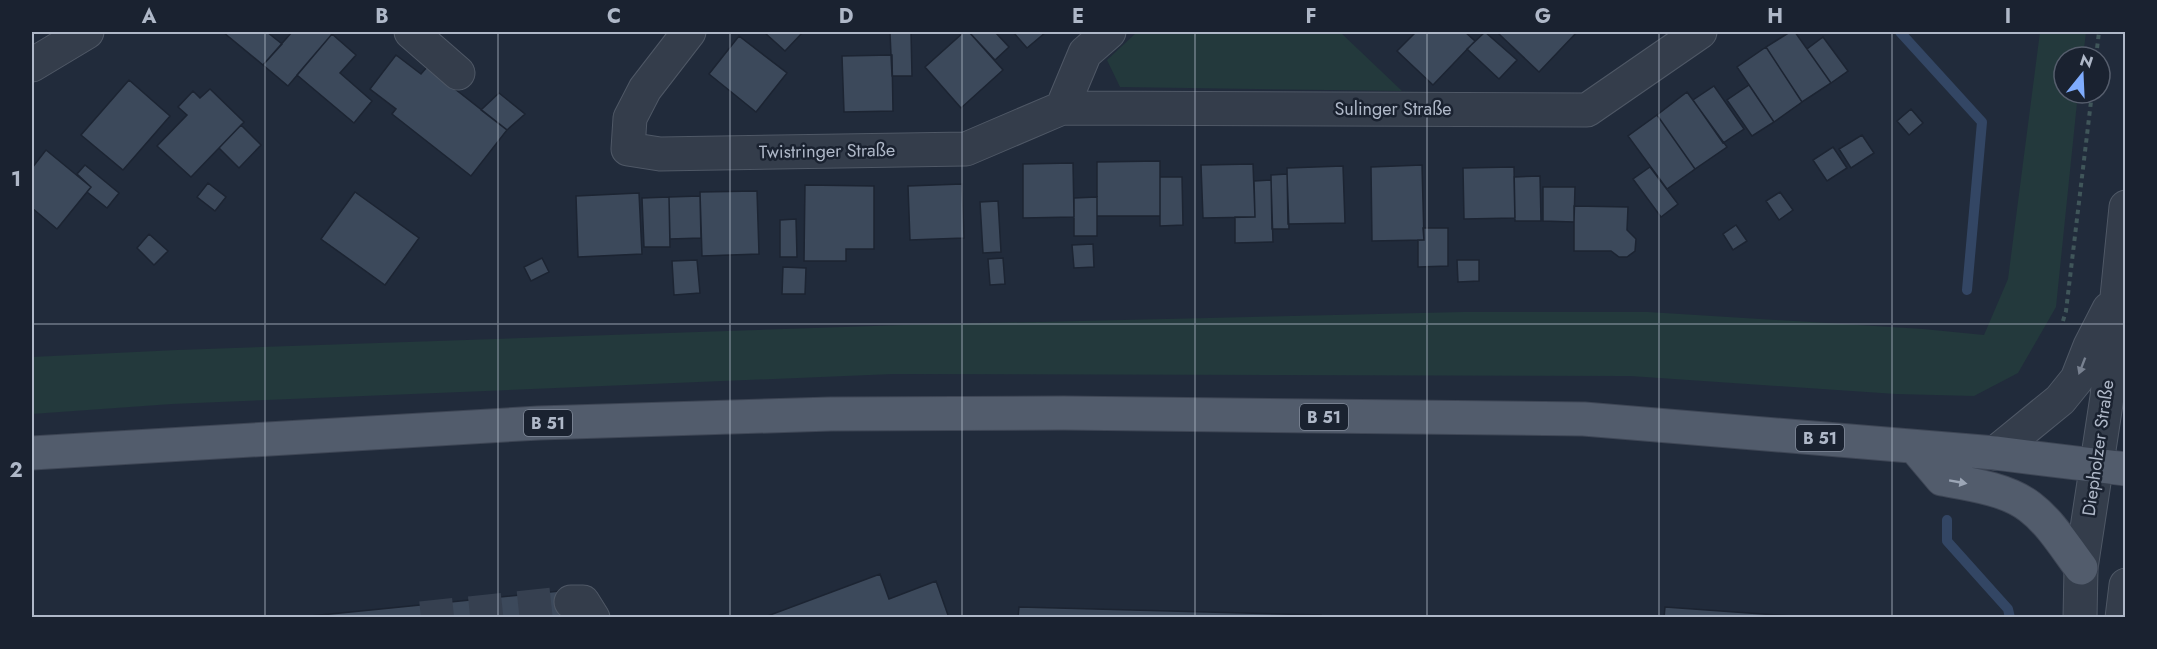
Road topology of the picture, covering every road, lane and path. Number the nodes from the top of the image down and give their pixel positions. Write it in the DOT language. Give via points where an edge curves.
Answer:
graph roads {
  1 [pos="87,32"];
  2 [pos="411,32"];
  3 [pos="689,32"];
  4 [pos="1109,32"];
  5 [pos="1700,32"];
  6 [pos="32,65"];
  7 [pos="458,73"];
  8 [pos="2091,105"];
  9 [pos="1062,108"];
  10 [pos="2126,207"];
  11 [pos="2117,295"];
  12 [pos="2060,331"];
  13 [pos="1915,447"];
  14 [pos="32,453"];
  15 [pos="1995,453"];
  16 [pos="2110,467"];
  17 [pos="2081,568"];
  18 [pos="2126,585"];
  19 [pos="2080,618"];
  20 [pos="2122,618"];
  1 -- 6 [label="street"];
  2 -- 7 [label="street"];
  3 -- 9 [label="street, Twistringer Straße" via="645,89 630,118 628,149 660,154 966,149"];
  4 -- 9 [label="street" via="1084,53"];
  5 -- 9 [label="street, Sulinger Straße" via="1587,110"];
  8 -- 12 [label="path" via="2066,311"];
  10 -- 11 [label="street, Diepholzer Straße"];
  11 -- 15 [label="street, one-way" via="2077,379 2060,400"];
  11 -- 16 [label="street, Diepholzer Straße" via="2107,397"];
  13 -- 14 [label="main road, B 51" via="1584,419 1064,412 573,422"];
  13 -- 15 [label="main road, B 51"];
  13 -- 17 [label="main road, one-way" via="1942,479 1987,487 2028,505"];
  15 -- 16 [label="main road, B 51"];
  16 -- 17 [label="street, Diepholzer Straße"];
  17 -- 19 [label="street, Diepholzer Straße"];
  18 -- 20 [label="street"];
}
